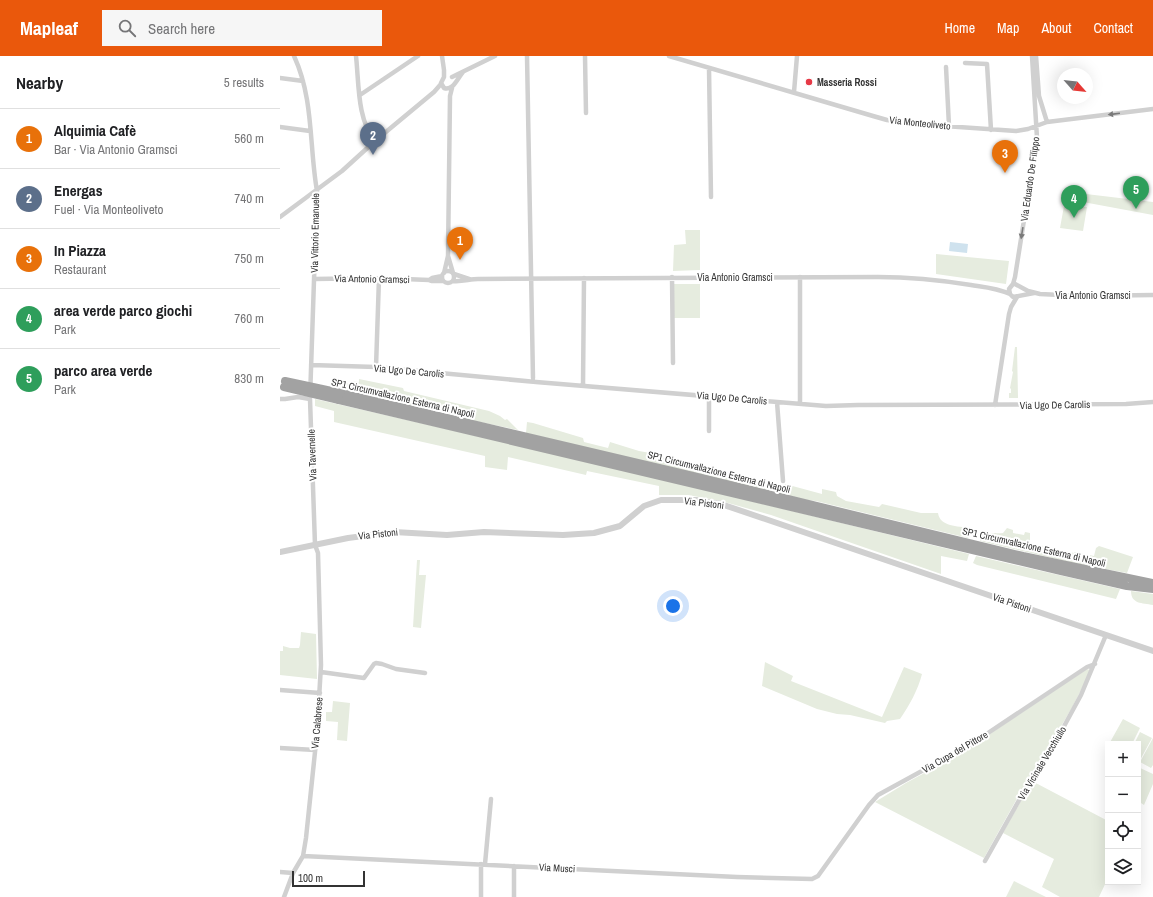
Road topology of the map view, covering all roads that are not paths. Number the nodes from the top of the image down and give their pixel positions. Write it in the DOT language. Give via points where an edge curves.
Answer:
graph roads {
  1 [pos="294,56"];
  2 [pos="356,56"];
  3 [pos="418,56"];
  4 [pos="442,56"];
  5 [pos="494,56"];
  6 [pos="527,56"];
  7 [pos="585,56"];
  8 [pos="669,56"];
  9 [pos="797,56"];
  10 [pos="1032,56"];
  11 [pos="1036,56"];
  12 [pos="965,63"];
  13 [pos="946,67"];
  14 [pos="709,68"];
  15 [pos="463,72"];
  16 [pos="448,77"];
  17 [pos="280,78"];
  18 [pos="303,80"];
  19 [pos="453,86"];
  20 [pos="443,87"];
  21 [pos="794,92"];
  22 [pos="360,94"];
  23 [pos="450,96"];
  24 [pos="1153,109"];
  25 [pos="586,114"];
  26 [pos="1047,122"];
  27 [pos="1036,125"];
  28 [pos="949,126"];
  29 [pos="280,127"];
  30 [pos="991,130"];
  31 [pos="310,131"];
  32 [pos="375,141"];
  33 [pos="317,191"];
  34 [pos="711,197"];
  35 [pos="280,217"];
  36 [pos="448,256"];
  37 [pos="453,274"];
  38 [pos="443,276"];
  39 [pos="800,277"];
  40 [pos="379,278"];
  41 [pos="530,278"];
  42 [pos="584,278"];
  43 [pos="672,278"];
  44 [pos="314,279"];
  45 [pos="469,279"];
  46 [pos="453,281"];
  47 [pos="1015,286"];
  48 [pos="1000,289"];
  49 [pos="1034,293"];
  50 [pos="1010,295"];
  51 [pos="1153,295"];
  52 [pos="1018,296"];
  53 [pos="1012,305"];
  54 [pos="673,363"];
  55 [pos="311,365"];
  56 [pos="376,368"];
  57 [pos="533,378"];
  58 [pos="282,384"];
  59 [pos="583,386"];
  60 [pos="709,396"];
  61 [pos="340,397"];
  62 [pos="280,399"];
  63 [pos="310,399"];
  64 [pos="777,402"];
  65 [pos="1153,402"];
  66 [pos="800,404"];
  67 [pos="995,405"];
  68 [pos="709,431"];
  69 [pos="783,481"];
  70 [pos="315,545"];
  71 [pos="280,552"];
  72 [pos="1153,580"];
  73 [pos="1138,581"];
  74 [pos="1153,583"];
  75 [pos="1153,589"];
  76 [pos="1106,635"];
  77 [pos="1153,651"];
  78 [pos="1095,664"];
  79 [pos="321,672"];
  80 [pos="425,672"];
  81 [pos="280,690"];
  82 [pos="320,693"];
  83 [pos="280,748"];
  84 [pos="315,750"];
  85 [pos="491,799"];
  86 [pos="302,856"];
  87 [pos="985,861"];
  88 [pos="483,864"];
  89 [pos="514,866"];
  90 [pos="280,872"];
  91 [pos="293,873"];
  92 [pos="812,879"];
  93 [pos="284,897"];
  94 [pos="481,897"];
  95 [pos="514,897"];
  1 -- 18 [label="street, Via Vittorio Emanuele"];
  2 -- 22 [label="street"];
  3 -- 22 [label="street"];
  4 -- 16 [label="street"];
  5 -- 15 [label="street"];
  6 -- 41 [label="street"];
  7 -- 25 [label="street"];
  8 -- 14 [label="street, Via Monteoliveto"];
  9 -- 21 [label="street"];
  10 -- 27 [label="street, Via Eduardo De Filippo"];
  11 -- 26 [label="street" via="1039,96"];
  12 -- 30 [label="street" via="987,64"];
  13 -- 28 [label="street"];
  14 -- 21 [label="street, Via Monteoliveto"];
  14 -- 34 [label="street"];
  15 -- 16 [label="street"];
  15 -- 19 [label="street"];
  16 -- 19 [label="street" via="454,81"];
  16 -- 20 [label="street"];
  17 -- 18 [label="street"];
  18 -- 31 [label="street, Via Vittorio Emanuele" via="308,98"];
  19 -- 20 [label="street"];
  19 -- 23 [label="street"];
  20 -- 23 [label="street"];
  20 -- 32 [label="street"];
  21 -- 28 [label="street, Via Monteoliveto" via="887,120"];
  22 -- 32 [label="street" via="359,104 367,130"];
  23 -- 36 [label="street"];
  24 -- 26 [label="street, Via Monteoliveto, one-way"];
  26 -- 27 [label="street, Via Monteoliveto"];
  27 -- 30 [label="street, Via Monteoliveto" via="1016,131"];
  27 -- 47 [label="street, Via Eduardo De Filippo, one-way" via="1037,138"];
  28 -- 30 [label="street, Via Monteoliveto"];
  29 -- 31 [label="street"];
  31 -- 33 [label="street, Via Vittorio Emanuele"];
  32 -- 33 [label="street"];
  33 -- 35 [label="street"];
  33 -- 44 [label="street, Via Vittorio Emanuele"];
  36 -- 37 [label="street"];
  36 -- 38 [label="street"];
  37 -- 38 [label="street, Via Antonio Gramsci" via="448,271"];
  37 -- 45 [label="street, Via Antonio Gramsci"];
  37 -- 46 [label="street"];
  38 -- 40 [label="street, Via Antonio Gramsci" via="429,280"];
  38 -- 46 [label="street, Via Antonio Gramsci" via="448,284"];
  39 -- 43 [label="street, Via Antonio Gramsci"];
  39 -- 48 [label="street, Via Antonio Gramsci" via="912,278"];
  39 -- 66 [label="street"];
  40 -- 44 [label="street, Via Antonio Gramsci"];
  40 -- 56 [label="street"];
  41 -- 42 [label="street, Via Antonio Gramsci"];
  41 -- 45 [label="street, Via Antonio Gramsci"];
  41 -- 57 [label="street"];
  42 -- 43 [label="street, Via Antonio Gramsci"];
  42 -- 59 [label="street"];
  43 -- 54 [label="street"];
  44 -- 55 [label="street, Via Vittorio Emanuele"];
  45 -- 46 [label="street, Via Antonio Gramsci"];
  47 -- 48 [label="street, Via Antonio Gramsci"];
  47 -- 49 [label="street, Via Antonio Gramsci"];
  47 -- 50 [label="street" via="1009,291"];
  47 -- 52 [label="street" via="1022,292"];
  48 -- 50 [label="street, Via Antonio Gramsci"];
  49 -- 51 [label="street, Via Antonio Gramsci" via="1081,296"];
  49 -- 52 [label="street, Via Antonio Gramsci"];
  50 -- 52 [label="street, Via Antonio Gramsci"];
  50 -- 53 [label="street"];
  52 -- 53 [label="street"];
  53 -- 67 [label="street"];
  55 -- 56 [label="street, Via Ugo De Carolis"];
  55 -- 63 [label="street, Via Tavernelle"];
  56 -- 59 [label="street, Via Ugo De Carolis"];
  58 -- 61 [label="highway, SP1 Circumvallazione Esterna di Napoli, bridge"];
  59 -- 60 [label="street, Via Ugo De Carolis"];
  60 -- 64 [label="street, Via Ugo De Carolis"];
  60 -- 68 [label="street"];
  61 -- 73 [label="highway, SP1 Circumvallazione Esterna di Napoli" via="693,476"];
  61 -- 75 [label="highway, SP1 Circumvallazione Esterna di Napoli" via="1061,571 1127,586"];
  62 -- 63 [label="street"];
  63 -- 70 [label="street, Via Tavernelle"];
  64 -- 66 [label="street, Via Ugo De Carolis"];
  64 -- 69 [label="street"];
  65 -- 67 [label="street, Via Ugo De Carolis"];
  66 -- 67 [label="street, Via Ugo De Carolis"];
  70 -- 71 [label="street, Via Pistoni"];
  70 -- 76 [label="street, Via Pistoni" via="394,532 447,535 484,532 563,535 594,533 620,526 644,506 661,500 696,500 721,504"];
  70 -- 79 [label="street, Via Calabrese" via="318,553"];
  72 -- 73 [label="highway"];
  73 -- 74 [label="highway, SP1 Circumvallazione Esterna di Napoli"];
  76 -- 77 [label="street, Via Pistoni"];
  76 -- 78 [label="street"];
  78 -- 87 [label="street, Via Vicinale Vecchiullo" via="1056,741 1031,779"];
  78 -- 92 [label="street, Via Cupa del Pittore" via="1087,666 973,743 878,795 818,876"];
  79 -- 80 [label="street" via="364,678 374,664 379,663 396,669"];
  79 -- 82 [label="street, Via Calabrese"];
  81 -- 82 [label="street"];
  82 -- 84 [label="street, Via Calabrese"];
  83 -- 84 [label="street"];
  84 -- 86 [label="street, Via Calabrese"];
  85 -- 88 [label="street"];
  86 -- 88 [label="street, Via Musci"];
  86 -- 91 [label="street, Via Calabrese"];
  88 -- 89 [label="street, Via Musci"];
  88 -- 94 [label="street"];
  89 -- 92 [label="street, Via Musci"];
  89 -- 95 [label="street"];
  90 -- 91 [label="street"];
  91 -- 93 [label="street, Via Calabrese"];
}
